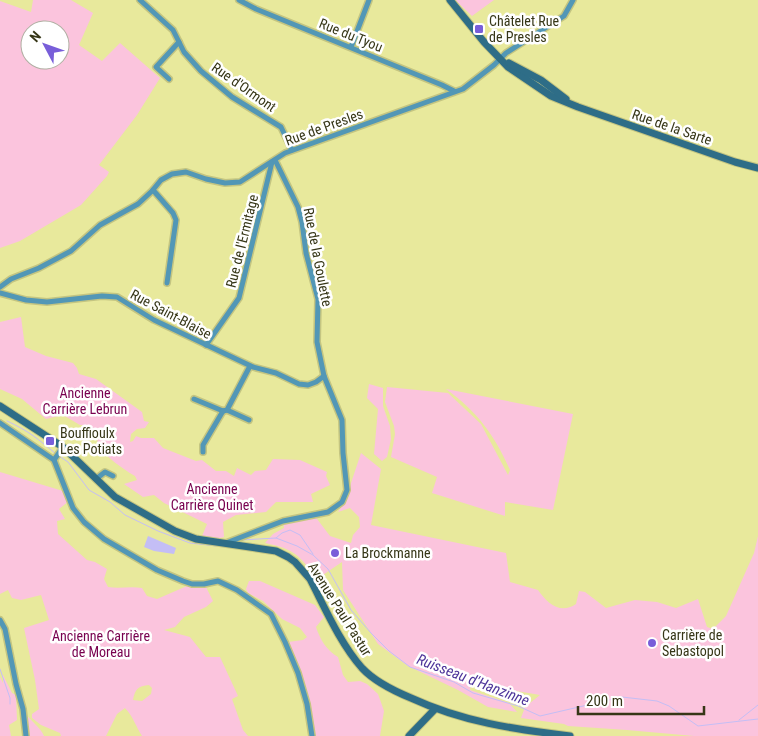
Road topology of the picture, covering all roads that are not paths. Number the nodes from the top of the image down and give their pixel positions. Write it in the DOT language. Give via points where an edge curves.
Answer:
graph roads {
  1 [pos="140,0"];
  2 [pos="239,0"];
  3 [pos="369,0"];
  4 [pos="450,0"];
  5 [pos="573,0"];
  6 [pos="179,42"];
  7 [pos="351,47"];
  8 [pos="500,59"];
  9 [pos="169,79"];
  10 [pos="454,91"];
  11 [pos="292,150"];
  12 [pos="274,161"];
  13 [pos="758,168"];
  14 [pos="153,190"];
  15 [pos="167,283"];
  16 [pos="0,287"];
  17 [pos="0,293"];
  18 [pos="206,346"];
  19 [pos="250,366"];
  20 [pos="324,376"];
  21 [pos="194,399"];
  22 [pos="0,406"];
  23 [pos="225,411"];
  24 [pos="248,420"];
  25 [pos="0,423"];
  26 [pos="203,452"];
  27 [pos="58,454"];
  28 [pos="112,476"];
  29 [pos="96,479"];
  30 [pos="225,544"];
  31 [pos="0,620"];
  32 [pos="435,709"];
  33 [pos="26,736"];
  34 [pos="312,736"];
  35 [pos="410,736"];
  36 [pos="570,736"];
  1 -- 6 [label="street, Rue d'Ormont" via="174,30"];
  2 -- 7 [label="street, Rue du Tyou"];
  3 -- 7 [label="street"];
  4 -- 8 [label="main road, Rue de la Sarte"];
  5 -- 8 [label="street, Rue de Presles" via="564,16"];
  6 -- 9 [label="street" via="156,67"];
  6 -- 11 [label="street, Rue d'Ormont" via="201,71 232,97 281,127"];
  7 -- 10 [label="street, Rue du Tyou"];
  8 -- 10 [label="street, Rue de Presles" via="463,89"];
  8 -- 13 [label="main road, Rue de la Sarte" via="508,67 578,107"];
  10 -- 11 [label="street, Rue de Presles"];
  11 -- 12 [label="street, Rue de Presles"];
  12 -- 14 [label="street, Rue de Presles" via="240,182 224,184 186,172 160,180"];
  12 -- 18 [label="street, Rue de l'Ermitage" via="239,298"];
  12 -- 20 [label="street, Rue de la Goulette" via="298,207 302,222 318,299 317,342"];
  14 -- 15 [label="street" via="176,220"];
  14 -- 16 [label="street, Rue de Presles" via="138,204 100,225 71,251"];
  17 -- 18 [label="street, Rue Saint-Blaise" via="18,299 47,302 117,297"];
  18 -- 19 [label="street, Rue Saint-Blaise"];
  19 -- 20 [label="street, Rue Saint-Blaise" via="299,384 308,385"];
  19 -- 23 [label="street"];
  20 -- 30 [label="street, Rue de la Goulette" via="342,420 347,482 345,496 337,507 328,512 282,521"];
  21 -- 23 [label="street"];
  22 -- 27 [label="main road, Avenue Paul Pastur"];
  23 -- 24 [label="street"];
  23 -- 26 [label="street"];
  25 -- 27 [label="street" via="37,447"];
  27 -- 29 [label="main road, Avenue Paul Pastur"];
  27 -- 34 [label="street" via="73,508 104,539 183,581 192,584 218,581 271,614 298,673"];
  28 -- 29 [label="street" via="105,472"];
  29 -- 30 [label="main road, Avenue Paul Pastur" via="114,497 176,531 196,539"];
  30 -- 32 [label="main road, Avenue Paul Pastur" via="262,548 288,557 310,579 347,647 363,668 386,686"];
  31 -- 33 [label="street" via="5,629 23,709"];
  32 -- 35 [label="main road"];
  32 -- 36 [label="main road, Avenue Paul Pastur" via="499,727"];
}
